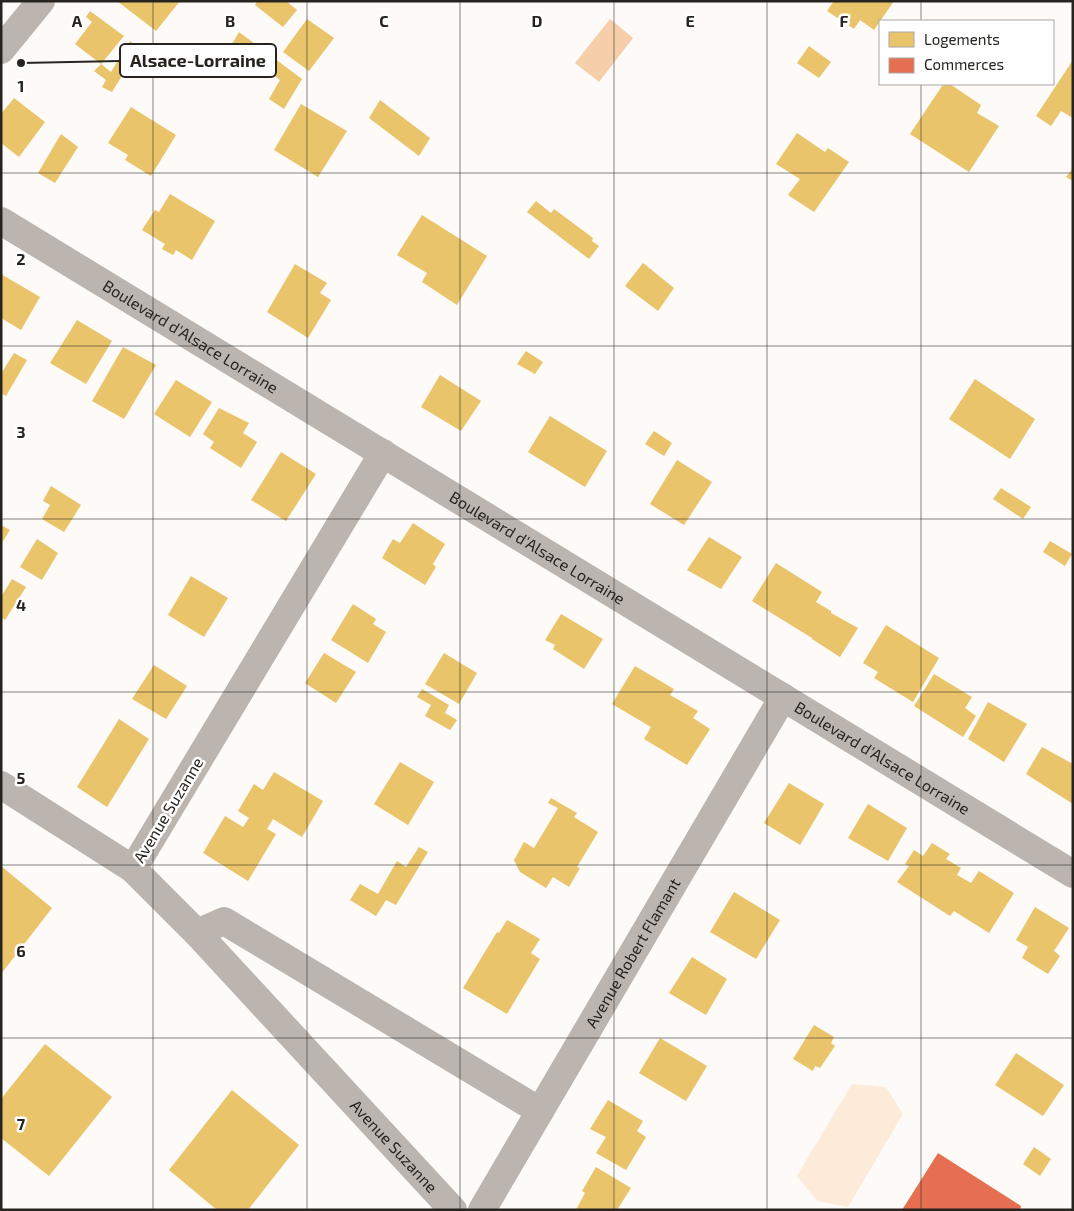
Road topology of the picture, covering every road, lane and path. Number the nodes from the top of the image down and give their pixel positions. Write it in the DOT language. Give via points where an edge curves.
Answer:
graph roads {
  1 [pos="41,1"];
  2 [pos="1,50"];
  3 [pos="1,221"];
  4 [pos="383,453"];
  5 [pos="783,697"];
  6 [pos="1,785"];
  7 [pos="133,869"];
  8 [pos="1073,874"];
  9 [pos="197,933"];
  10 [pos="540,1111"];
  11 [pos="453,1210"];
  12 [pos="482,1210"];
  1 -- 2 [label="street"];
  3 -- 4 [label="street, Boulevard d'Alsace Lorraine"];
  4 -- 5 [label="street, Boulevard d'Alsace Lorraine"];
  4 -- 7 [label="street, Avenue Suzanne"];
  5 -- 8 [label="street, Boulevard d'Alsace Lorraine"];
  5 -- 10 [label="street, Avenue Robert Flamant"];
  6 -- 7 [label="street"];
  7 -- 9 [label="street, Avenue Suzanne"];
  9 -- 10 [label="street" via="224,921"];
  9 -- 11 [label="street, Avenue Suzanne"];
  10 -- 12 [label="street, Avenue Robert Flamant"];
}
